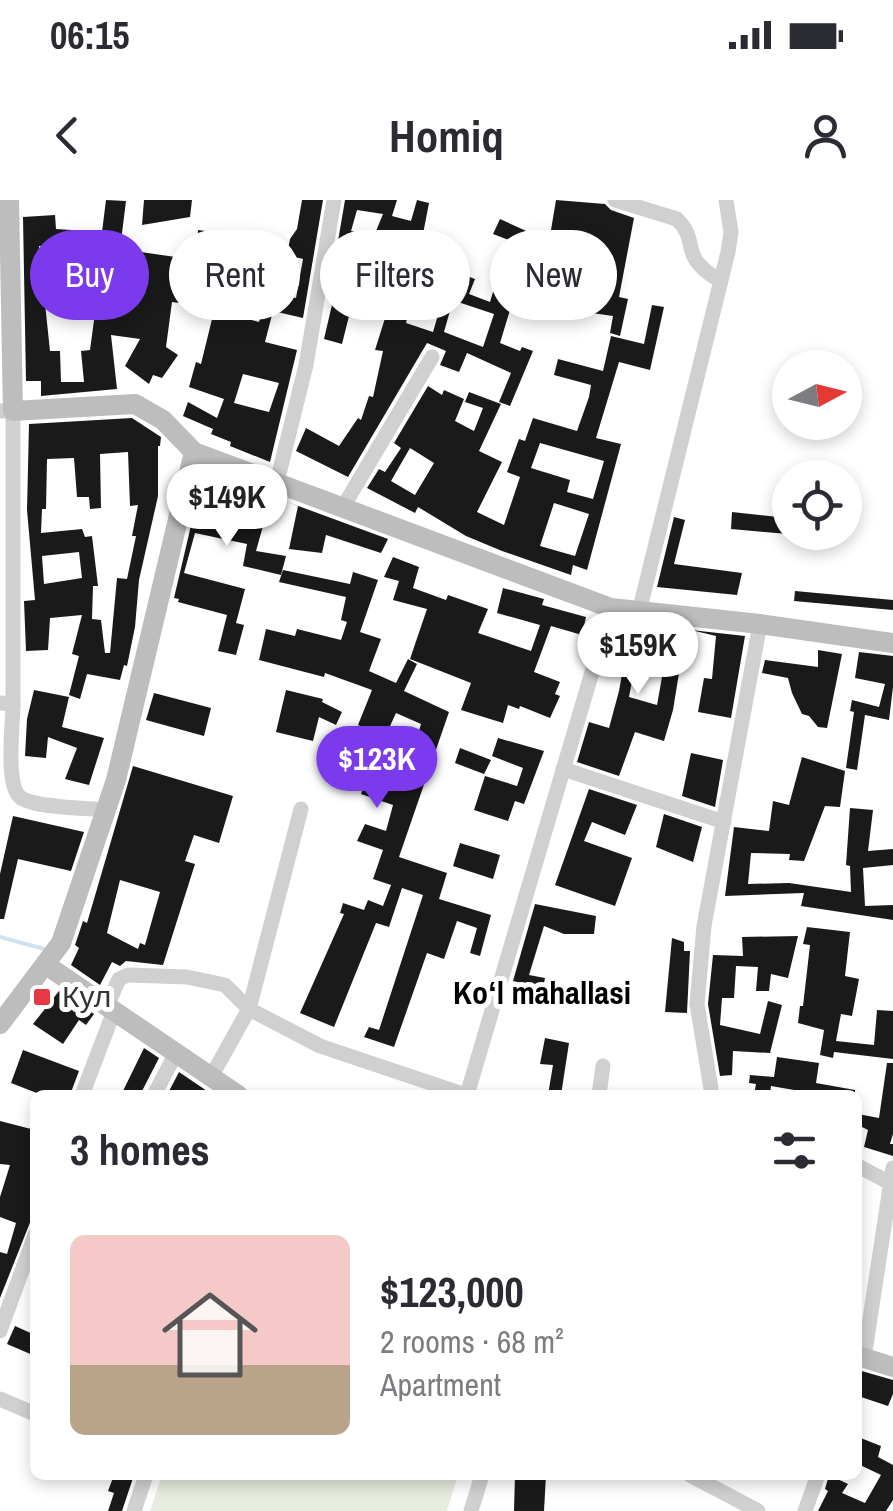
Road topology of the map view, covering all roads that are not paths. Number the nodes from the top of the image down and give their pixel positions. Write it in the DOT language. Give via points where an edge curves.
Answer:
graph roads {
  1 [pos="10,200"];
  2 [pos="334,200"];
  3 [pos="615,200"];
  4 [pos="726,200"];
  5 [pos="719,280"];
  6 [pos="432,356"];
  7 [pos="6,411"];
  8 [pos="194,452"];
  9 [pos="277,482"];
  10 [pos="344,506"];
  11 [pos="6,535"];
  12 [pos="612,608"];
  13 [pos="638,612"];
  14 [pos="760,624"];
  15 [pos="893,643"];
  16 [pos="6,703"];
  17 [pos="563,769"];
  18 [pos="18,796"];
  19 [pos="0,803"];
  20 [pos="302,809"];
  21 [pos="106,810"];
  22 [pos="724,822"];
  23 [pos="46,965"];
  24 [pos="110,1008"];
  25 [pos="248,1009"];
  26 [pos="0,1024"];
  27 [pos="176,1053"];
  28 [pos="603,1066"];
  29 [pos="211,1077"];
  30 [pos="84,1090"];
  31 [pos="157,1090"];
  32 [pos="230,1090"];
  33 [pos="451,1090"];
  34 [pos="467,1090"];
  35 [pos="599,1090"];
  36 [pos="711,1090"];
  37 [pos="862,1167"];
  38 [pos="891,1175"];
  39 [pos="30,1273"];
  40 [pos="0,1331"];
  41 [pos="862,1351"];
  42 [pos="862,1357"];
  43 [pos="893,1366"];
  44 [pos="0,1400"];
  45 [pos="30,1412"];
  46 [pos="144,1480"];
  47 [pos="480,1480"];
  48 [pos="699,1480"];
  49 [pos="816,1480"];
  50 [pos="134,1511"];
  51 [pos="471,1511"];
  52 [pos="758,1511"];
  53 [pos="804,1511"];
  1 -- 7 [label="street"];
  2 -- 9 [label="street" via="306,364"];
  3 -- 5 [label="street" via="677,219 692,259"];
  4 -- 5 [label="street" via="732,232"];
  5 -- 13 [label="street"];
  6 -- 10 [label="street"];
  7 -- 8 [label="street" via="134,404 163,420"];
  7 -- 11 [label="street"];
  8 -- 9 [label="street"];
  8 -- 21 [label="street"];
  9 -- 10 [label="street"];
  10 -- 12 [label="street"];
  11 -- 16 [label="street"];
  12 -- 13 [label="street"];
  12 -- 17 [label="street"];
  13 -- 14 [label="street"];
  14 -- 15 [label="street"];
  14 -- 22 [label="street"];
  16 -- 18 [label="street"];
  17 -- 22 [label="street"];
  17 -- 34 [label="street"];
  18 -- 19 [label="street"];
  18 -- 21 [label="street"];
  20 -- 25 [label="street"];
  21 -- 23 [label="street" via="60,943"];
  22 -- 36 [label="street" via="697,1004"];
  23 -- 24 [label="street"];
  23 -- 26 [label="street"];
  24 -- 25 [label="street" via="119,979 128,975 187,976 224,985"];
  24 -- 27 [label="street"];
  24 -- 30 [label="street"];
  25 -- 29 [label="street"];
  25 -- 33 [label="street" via="320,1046"];
  27 -- 29 [label="street"];
  27 -- 31 [label="street"];
  28 -- 35 [label="street"];
  29 -- 32 [label="street"];
  37 -- 38 [label="street"];
  38 -- 41 [label="street"];
  39 -- 40 [label="street"];
  42 -- 43 [label="street"];
  44 -- 45 [label="street"];
  46 -- 50 [label="street"];
  47 -- 51 [label="street"];
  48 -- 52 [label="street"];
  49 -- 53 [label="street"];
}
